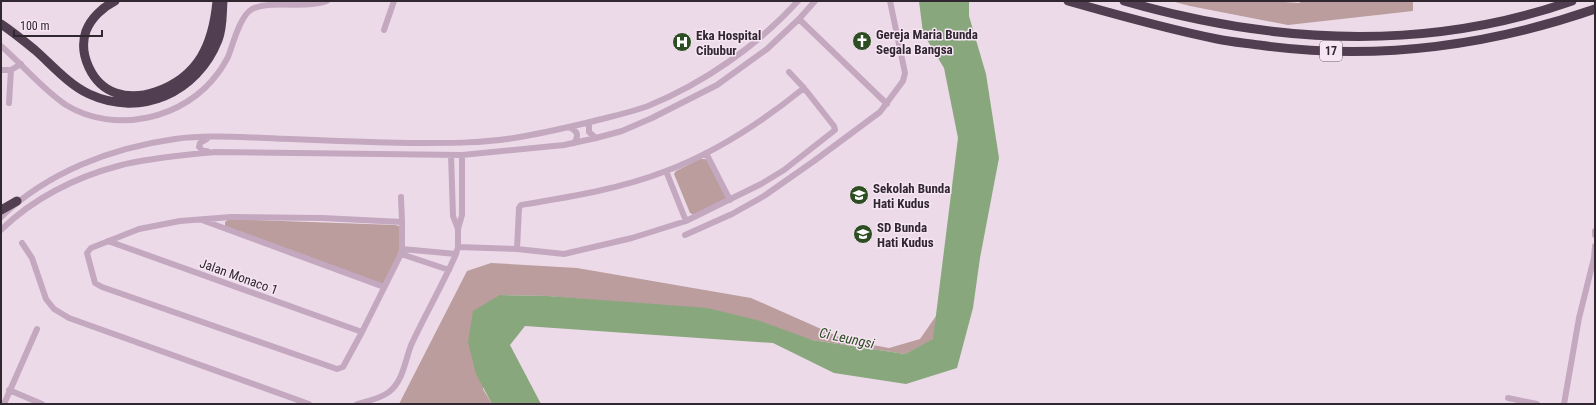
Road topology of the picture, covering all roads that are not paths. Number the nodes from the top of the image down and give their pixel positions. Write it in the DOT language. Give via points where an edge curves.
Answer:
graph roads {
  1 [pos="115,1"];
  2 [pos="217,1"];
  3 [pos="223,1"];
  4 [pos="327,1"];
  5 [pos="394,1"];
  6 [pos="798,1"];
  7 [pos="815,1"];
  8 [pos="890,1"];
  9 [pos="1068,1"];
  10 [pos="1124,1"];
  11 [pos="1572,1"];
  12 [pos="1595,9"];
  13 [pos="799,19"];
  14 [pos="1,24"];
  15 [pos="384,30"];
  16 [pos="1,46"];
  17 [pos="21,64"];
  18 [pos="1,70"];
  19 [pos="11,70"];
  20 [pos="789,72"];
  21 [pos="804,88"];
  22 [pos="9,103"];
  23 [pos="887,104"];
  24 [pos="589,122"];
  25 [pos="569,127"];
  26 [pos="215,136"];
  27 [pos="596,138"];
  28 [pos="574,143"];
  29 [pos="215,152"];
  30 [pos="706,153"];
  31 [pos="451,155"];
  32 [pos="462,155"];
  33 [pos="666,171"];
  34 [pos="452,193"];
  35 [pos="462,193"];
  36 [pos="401,197"];
  37 [pos="730,200"];
  38 [pos="17,201"];
  39 [pos="1,210"];
  40 [pos="1,217"];
  41 [pos="199,219"];
  42 [pos="686,221"];
  43 [pos="402,222"];
  44 [pos="458,229"];
  45 [pos="1,230"];
  46 [pos="1595,231"];
  47 [pos="684,235"];
  48 [pos="1595,235"];
  49 [pos="108,241"];
  50 [pos="22,243"];
  51 [pos="1595,246"];
  52 [pos="458,247"];
  53 [pos="517,249"];
  54 [pos="402,252"];
  55 [pos="456,254"];
  56 [pos="449,270"];
  57 [pos="384,287"];
  58 [pos="37,330"];
  59 [pos="362,332"];
  60 [pos="9,390"];
  61 [pos="1508,398"];
  62 [pos="4,404"];
  63 [pos="42,404"];
  64 [pos="309,404"];
  65 [pos="357,404"];
  66 [pos="1537,404"];
  67 [pos="1564,404"];
  1 -- 2 [label="highway" via="94,17 86,31 86,60 92,74 101,85 115,93 132,96 164,89 195,66 212,36"];
  3 -- 14 [label="highway" via="218,39 199,72 182,87 164,97 130,104 111,102 88,93 69,81 15,33"];
  4 -- 17 [label="street" via="310,5 261,6 252,9 241,23 227,59 208,84 170,111 136,120 108,119 78,111 54,96"];
  5 -- 15 [label="street"];
  6 -- 24 [label="street" via="787,14 746,49 686,88 647,106"];
  7 -- 13 [label="street"];
  8 -- 23 [label="street" via="906,71 903,81"];
  9 -- 12 [label="highway, 17" via="1142,22 1218,39 1290,49 1344,52 1400,51 1449,46 1504,36"];
  10 -- 11 [label="highway, 17" via="1220,25 1291,34 1343,37 1399,36 1447,31 1501,21"];
  13 -- 23 [label="street"];
  13 -- 27 [label="street" via="767,49 717,85 652,118"];
  16 -- 17 [label="street"];
  17 -- 19 [label="street"];
  18 -- 19 [label="street"];
  19 -- 22 [label="street"];
  20 -- 21 [label="street"];
  21 -- 30 [label="street" via="764,118"];
  21 -- 37 [label="street" via="835,130 784,170"];
  23 -- 47 [label="street" via="880,112 764,196"];
  24 -- 25 [label="street"];
  24 -- 27 [label="street" via="589,132"];
  25 -- 26 [label="street" via="514,138 442,143"];
  25 -- 28 [label="street" via="578,134"];
  26 -- 29 [label="street" via="203,140 199,147 203,151"];
  26 -- 38 [label="street" via="175,139 124,149 62,173"];
  27 -- 28 [label="street"];
  28 -- 32 [label="street"];
  29 -- 31 [label="street"];
  29 -- 45 [label="street" via="119,165 91,174 61,187 26,209"];
  30 -- 33 [label="street"];
  30 -- 37 [label="street"];
  31 -- 32 [label="street"];
  31 -- 34 [label="street"];
  32 -- 35 [label="street"];
  33 -- 42 [label="street"];
  33 -- 53 [label="street" via="575,196 520,205"];
  34 -- 35 [label="street"];
  34 -- 44 [label="street" via="453,216"];
  35 -- 44 [label="street" via="462,215"];
  36 -- 43 [label="street"];
  37 -- 42 [label="street"];
  38 -- 39 [label="highway"];
  38 -- 40 [label="street"];
  41 -- 43 [label="street" via="278,217"];
  41 -- 49 [label="street" via="139,229"];
  41 -- 57 [label="street"];
  42 -- 53 [label="street" via="632,238 564,254"];
  43 -- 54 [label="street"];
  44 -- 52 [label="street"];
  46 -- 48 [label="street"];
  49 -- 59 [label="street, Jalan Monaco 1"];
  49 -- 59 [label="street" via="91,248 87,253 93,279 102,287 338,369 343,367"];
  50 -- 64 [label="street" via="32,258 46,299 54,309 69,318"];
  51 -- 67 [label="street"];
  52 -- 53 [label="street"];
  52 -- 55 [label="street"];
  54 -- 55 [label="street"];
  54 -- 56 [label="street"];
  54 -- 57 [label="street"];
  55 -- 56 [label="street"];
  56 -- 65 [label="street" via="411,344 407,362 396,384 389,392"];
  57 -- 59 [label="street"];
  58 -- 60 [label="street"];
  60 -- 62 [label="street"];
  60 -- 63 [label="street"];
  61 -- 66 [label="street"];
}
